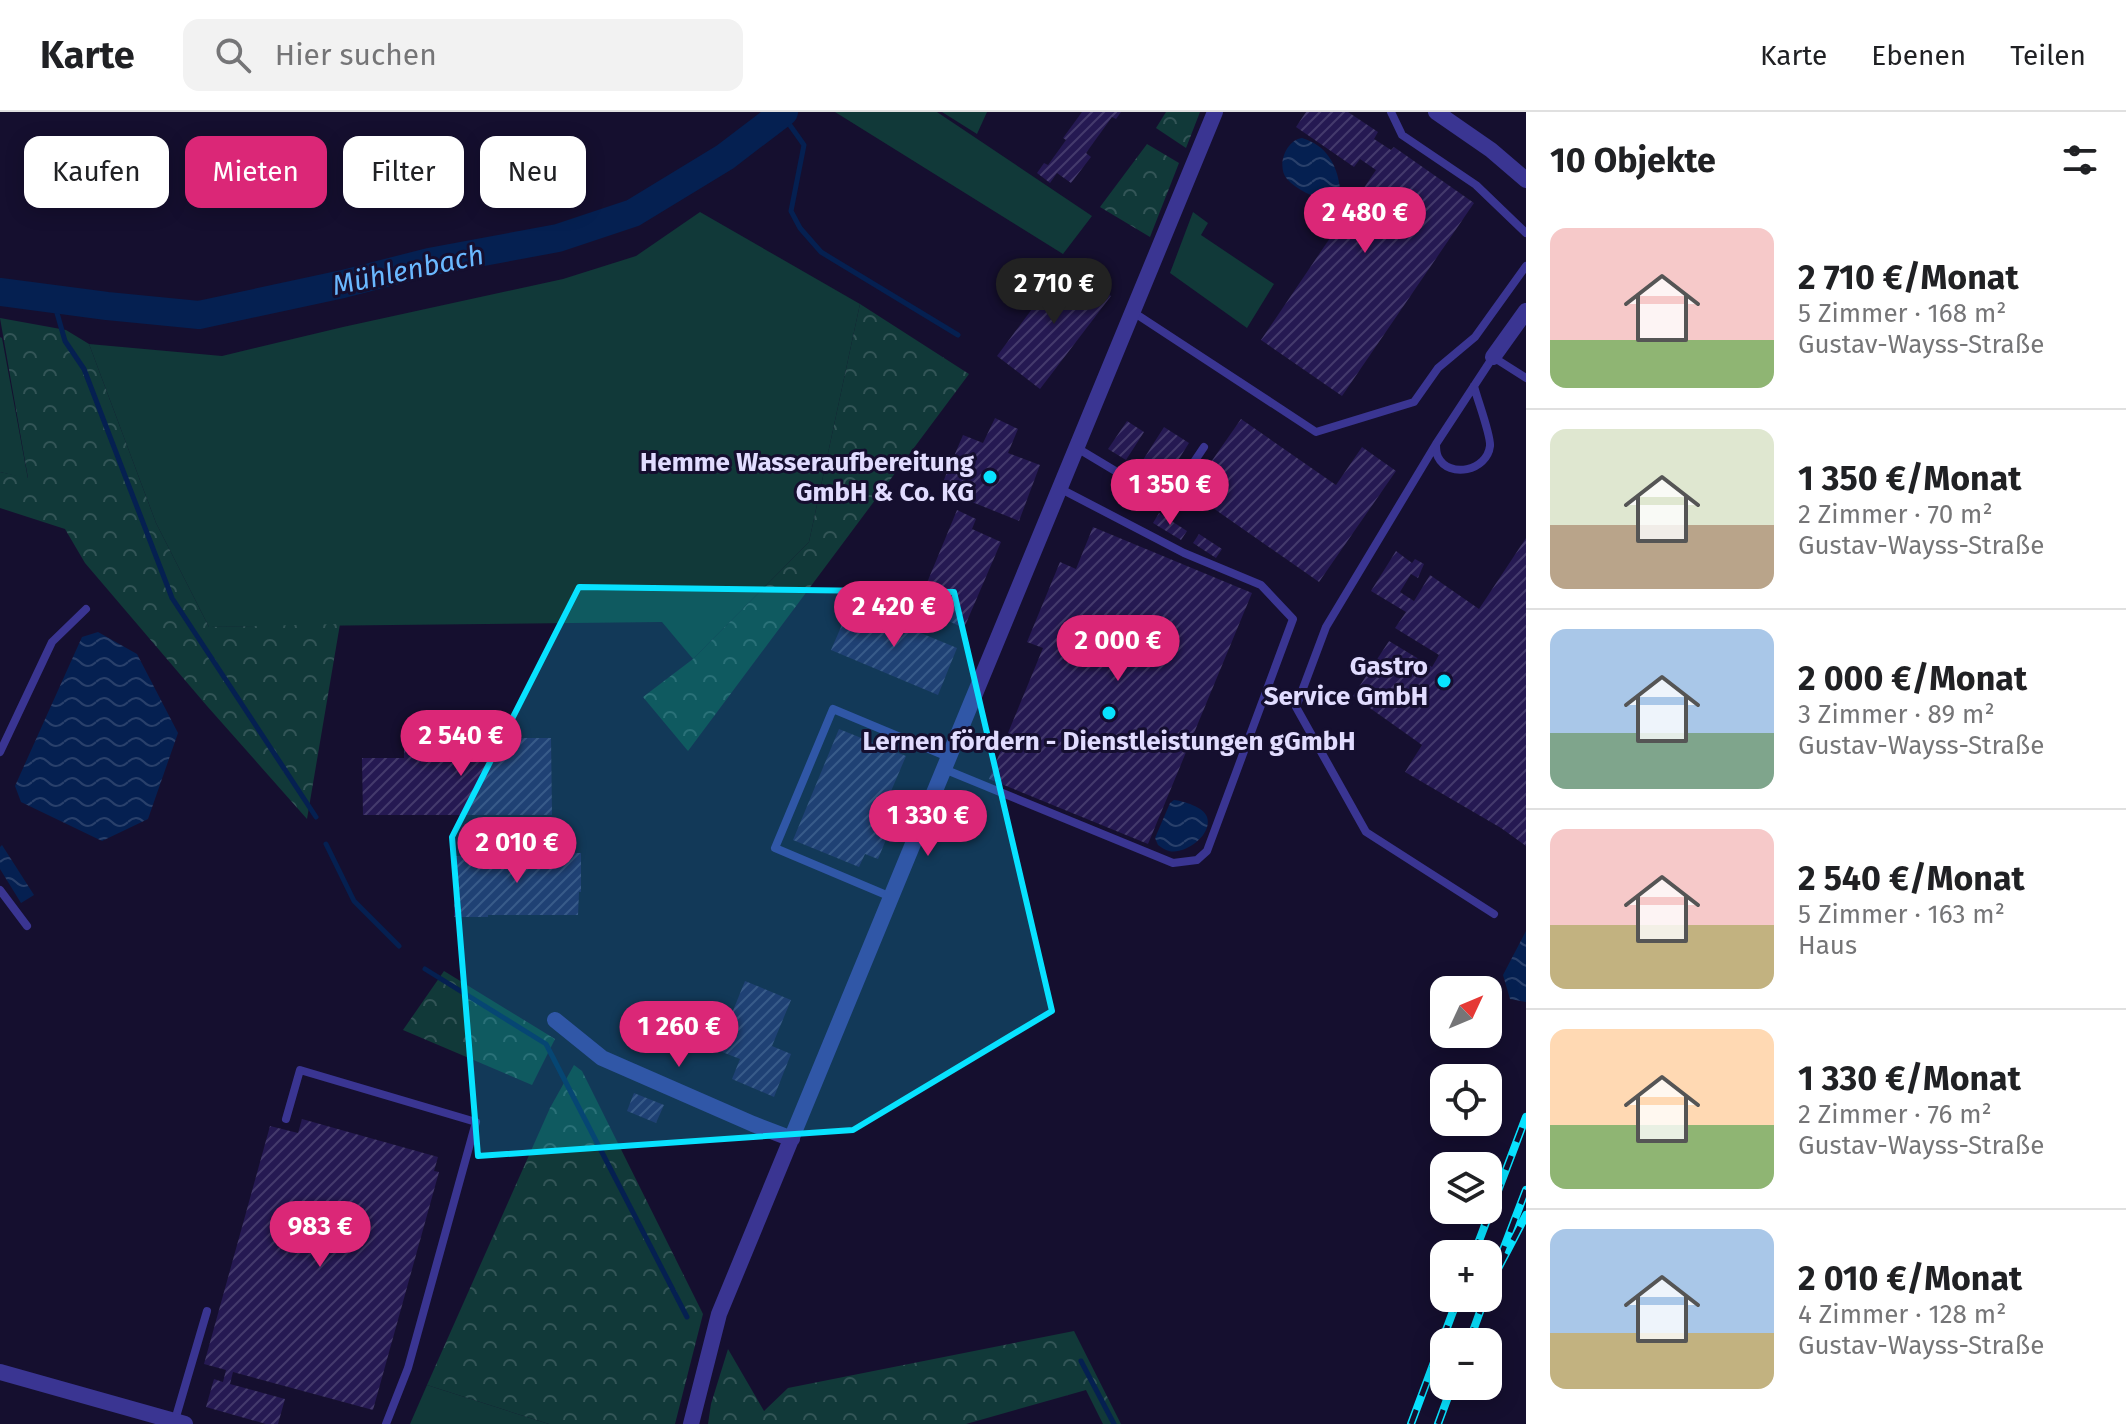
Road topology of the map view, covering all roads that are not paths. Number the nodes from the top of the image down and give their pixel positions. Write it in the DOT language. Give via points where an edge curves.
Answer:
graph roads {
  1 [pos="1215,112"];
  2 [pos="1391,112"];
  3 [pos="1436,112"];
  4 [pos="1526,180"];
  5 [pos="1526,233"];
  6 [pos="1525,268"];
  7 [pos="1526,311"];
  8 [pos="1133,312"];
  9 [pos="1493,357"];
  10 [pos="1526,378"];
  11 [pos="1474,386"];
  12 [pos="1436,444"];
  13 [pos="1204,447"];
  14 [pos="1077,448"];
  15 [pos="1061,489"];
  16 [pos="86,609"];
  17 [pos="0,752"];
  18 [pos="946,763"];
  19 [pos="0,890"];
  20 [pos="891,897"];
  21 [pos="1494,914"];
  22 [pos="27,926"];
  23 [pos="555,1020"];
  24 [pos="286,1119"];
  25 [pos="792,1139"];
  26 [pos="207,1311"];
  27 [pos="0,1372"];
  28 [pos="180,1423"];
  29 [pos="386,1424"];
  30 [pos="691,1424"];
  1 -- 8 [label="street"];
  2 -- 5 [label="lane" via="1402,135 1476,185"];
  3 -- 4 [label="street"];
  6 -- 8 [label="lane" via="1475,337 1438,368 1414,402 1316,432"];
  7 -- 9 [label="street"];
  8 -- 14 [label="street"];
  9 -- 10 [label="lane"];
  9 -- 11 [label="lane"];
  11 -- 12 [label="lane"];
  11 -- 12 [label="lane" via="1490,445 1486,457 1475,468 1457,471 1438,457"];
  12 -- 21 [label="lane" via="1326,627 1296,707 1366,832"];
  13 -- 14 [label="lane" via="1171,496 1162,499"];
  14 -- 15 [label="street"];
  15 -- 18 [label="street"];
  15 -- 18 [label="lane" via="1184,553 1261,585 1293,619 1207,851 1197,860 1173,863"];
  16 -- 17 [label="lane" via="52,642"];
  18 -- 20 [label="street"];
  18 -- 20 [label="lane" via="833,709 775,848"];
  19 -- 22 [label="lane"];
  20 -- 25 [label="street"];
  23 -- 25 [label="street" via="602,1058"];
  24 -- 29 [label="lane" via="300,1070 476,1122 408,1368"];
  25 -- 30 [label="street" via="719,1314"];
  26 -- 28 [label="lane"];
  27 -- 28 [label="street"];
}
